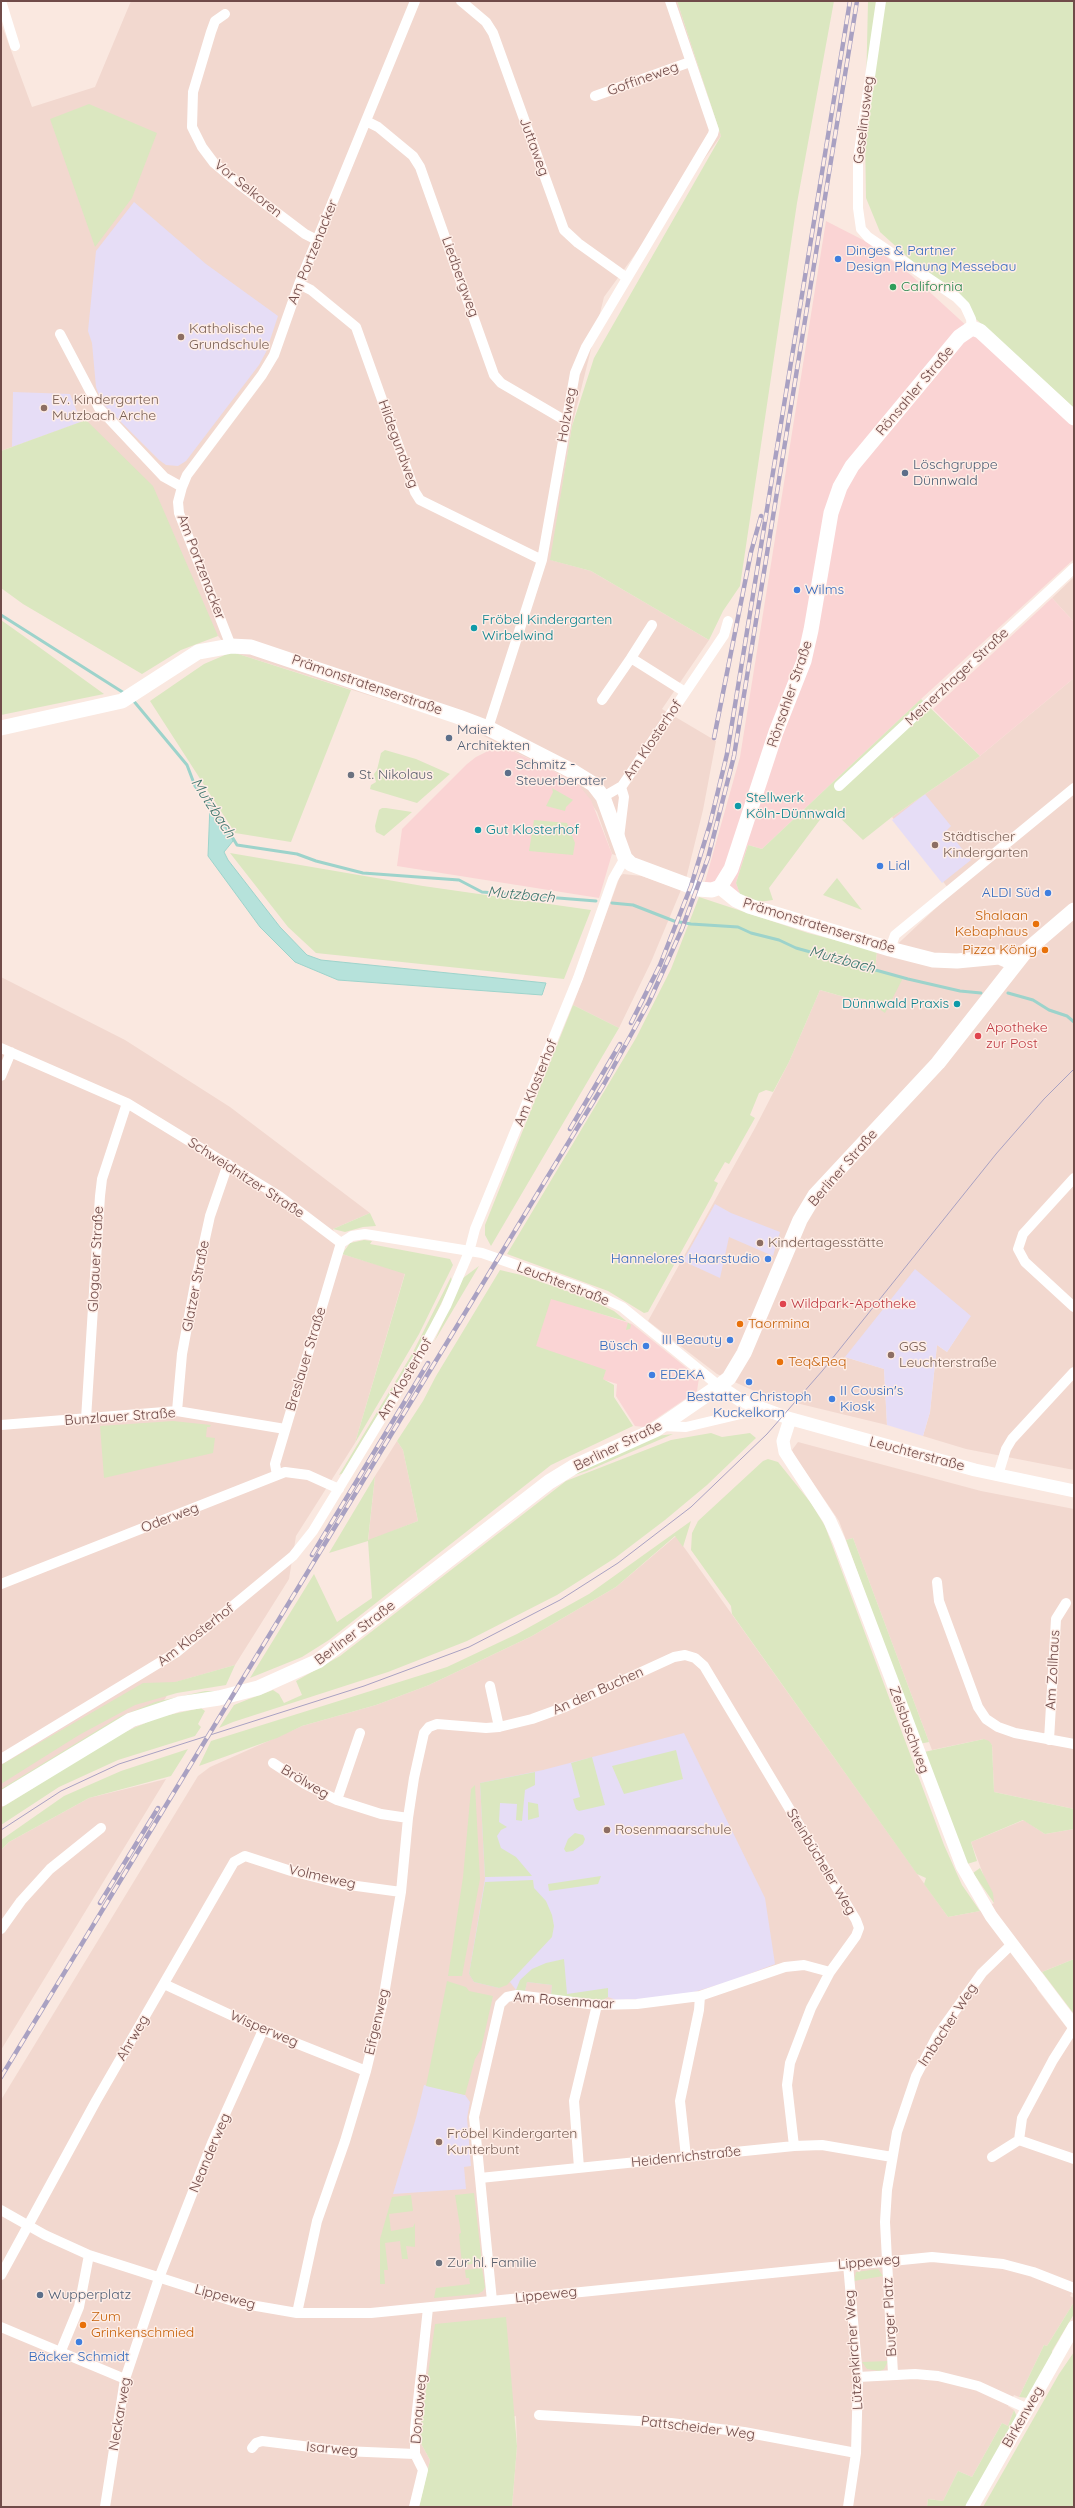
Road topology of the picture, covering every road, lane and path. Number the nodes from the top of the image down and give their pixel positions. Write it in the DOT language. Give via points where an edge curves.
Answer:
graph roads {
  1 [pos="2,1"];
  2 [pos="415,1"];
  3 [pos="461,1"];
  4 [pos="670,1"];
  5 [pos="881,1"];
  6 [pos="224,14"];
  7 [pos="15,46"];
  8 [pos="690,62"];
  9 [pos="595,96"];
  10 [pos="366,121"];
  11 [pos="714,130"];
  12 [pos="317,240"];
  13 [pos="627,278"];
  14 [pos="299,284"];
  15 [pos="972,328"];
  16 [pos="60,334"];
  17 [pos="1074,418"];
  18 [pos="566,422"];
  19 [pos="182,487"];
  20 [pos="542,560"];
  21 [pos="1074,568"];
  22 [pos="728,621"];
  23 [pos="652,625"];
  24 [pos="231,646"];
  25 [pos="631,658"];
  26 [pos="685,692"];
  27 [pos="602,700"];
  28 [pos="1,728"];
  29 [pos="488,728"];
  30 [pos="839,786"];
  31 [pos="621,787"];
  32 [pos="1074,788"];
  33 [pos="603,797"];
  34 [pos="619,842"];
  35 [pos="625,858"];
  36 [pos="720,887"];
  37 [pos="1074,910"];
  38 [pos="890,949"];
  39 [pos="1015,964"];
  40 [pos="1,1048"];
  41 [pos="11,1052"];
  42 [pos="1,1076"];
  43 [pos="128,1103"];
  44 [pos="228,1164"];
  45 [pos="1074,1178"];
  46 [pos="341,1243"];
  47 [pos="469,1252"];
  48 [pos="1074,1307"];
  49 [pos="1074,1372"];
  50 [pos="719,1386"];
  51 [pos="762,1409"];
  52 [pos="177,1412"];
  53 [pos="86,1419"];
  54 [pos="790,1419"];
  55 [pos="1,1426"];
  56 [pos="661,1426"];
  57 [pos="285,1429"];
  58 [pos="277,1475"];
  59 [pos="998,1475"];
  60 [pos="339,1489"];
  61 [pos="1074,1491"];
  62 [pos="2,1581"];
  63 [pos="937,1582"];
  64 [pos="1066,1603"];
  65 [pos="695,1658"];
  66 [pos="490,1686"];
  67 [pos="429,1727"];
  68 [pos="499,1727"];
  69 [pos="360,1733"];
  70 [pos="1049,1740"];
  71 [pos="1074,1744"];
  72 [pos="1,1759"];
  73 [pos="274,1763"];
  74 [pos="1,1799"];
  75 [pos="337,1800"];
  76 [pos="408,1818"];
  77 [pos="101,1828"];
  78 [pos="245,1856"];
  79 [pos="401,1892"];
  80 [pos="1,1929"];
  81 [pos="1012,1944"];
  82 [pos="830,1972"];
  83 [pos="164,1984"];
  84 [pos="700,1996"];
  85 [pos="597,2005"];
  86 [pos="1074,2026"];
  87 [pos="263,2030"];
  88 [pos="366,2071"];
  89 [pos="1019,2140"];
  90 [pos="794,2146"];
  91 [pos="686,2157"];
  92 [pos="892,2157"];
  93 [pos="992,2157"];
  94 [pos="1074,2159"];
  95 [pos="579,2168"];
  96 [pos="480,2178"];
  97 [pos="1,2210"];
  98 [pos="28,2226"];
  99 [pos="89,2255"];
  100 [pos="886,2260"];
  101 [pos="848,2264"];
  102 [pos="1,2275"];
  103 [pos="159,2278"];
  104 [pos="1074,2288"];
  105 [pos="492,2301"];
  106 [pos="428,2308"];
  107 [pos="297,2313"];
  108 [pos="1,2328"];
  109 [pos="1074,2328"];
  110 [pos="60,2353"];
  111 [pos="893,2374"];
  112 [pos="858,2377"];
  113 [pos="125,2379"];
  114 [pos="1028,2409"];
  115 [pos="539,2415"];
  116 [pos="252,2448"];
  117 [pos="856,2453"];
  118 [pos="415,2454"];
  119 [pos="105,2507"];
  120 [pos="414,2507"];
  121 [pos="848,2507"];
  122 [pos="972,2507"];
  1 -- 7 [label="street"];
  2 -- 10 [label="street, Am Portzenacker"];
  3 -- 13 [label="street, Juttaweg" via="486,22 493,33 564,230"];
  4 -- 8 [label="street, Goffineweg"];
  5 -- 15 [label="street, Geselinusweg" via="858,158 861,229 868,237 956,297 972,319"];
  6 -- 12 [label="street, Vor Selkoren" via="216,21 211,32 193,92 192,126 202,147 214,163 305,234"];
  8 -- 9 [label="street, Goffineweg"];
  8 -- 11 [label="street, Goffineweg"];
  10 -- 12 [label="street, Am Portzenacker"];
  10 -- 18 [label="street, Liedbergweg" via="378,127 413,156 420,167 494,375 501,383"];
  11 -- 13 [label="street, Holzweg"];
  12 -- 14 [label="street, Am Portzenacker"];
  13 -- 18 [label="street, Holzweg" via="586,347 575,373"];
  14 -- 19 [label="street, Am Portzenacker" via="269,365 187,475"];
  14 -- 20 [label="street, Hildegundweg" via="311,290 356,327 420,500"];
  15 -- 17 [label="main road" via="980,331"];
  15 -- 36 [label="main road, Rönsahler Straße" via="959,337 852,466 840,487 831,513 804,661 776,732 731,869"];
  16 -- 19 [label="street" via="99,408 164,477"];
  18 -- 20 [label="street, Holzweg"];
  19 -- 24 [label="street, Am Portzenacker" via="178,502 179,513 192,552"];
  20 -- 29 [label="street, Holzweg"];
  21 -- 30 [label="street, Meinerzhager Straße"];
  22 -- 26 [label="street, Am Klosterhof" via="724,635"];
  23 -- 25 [label="street"];
  24 -- 28 [label="main road, Prämonstratenserstraße" via="198,652 125,699"];
  24 -- 29 [label="main road, Prämonstratenserstraße" via="263,650"];
  25 -- 26 [label="street, Am Klosterhof"];
  25 -- 27 [label="street"];
  26 -- 31 [label="street, Am Klosterhof"];
  29 -- 33 [label="main road, Prämonstratenserstraße" via="582,776"];
  31 -- 33 [label="street, Am Klosterhof"];
  31 -- 34 [label="street, Am Klosterhof" via="624,797"];
  32 -- 38 [label="street" via="895,935"];
  33 -- 34 [label="main road, Prämonstratenserstraße"];
  34 -- 35 [label="main road, Prämonstratenserstraße"];
  35 -- 36 [label="main road" via="631,864 698,889 712,890"];
  35 -- 47 [label="street, Am Klosterhof" via="612,879 581,972 475,1229"];
  36 -- 38 [label="main road, Prämonstratenserstraße" via="736,900 749,906"];
  37 -- 39 [label="main road, Berliner Straße" via="1049,929"];
  38 -- 39 [label="main road, Prämonstratenserstraße" via="933,960 958,961 999,957"];
  39 -- 50 [label="main road, Berliner Straße" via="938,1063 815,1195 800,1220 744,1353 729,1378"];
  40 -- 41 [label="street, Schweidnitzer Straße"];
  41 -- 42 [label="street"];
  41 -- 43 [label="street, Schweidnitzer Straße"];
  43 -- 44 [label="street, Schweidnitzer Straße"];
  43 -- 53 [label="street, Glogauer Straße" via="102,1179"];
  44 -- 46 [label="street, Schweidnitzer Straße" via="279,1196"];
  44 -- 52 [label="street, Glatzer Straße" via="210,1216 197,1276 182,1354"];
  45 -- 48 [label="street" via="1023,1234 1018,1249 1026,1262"];
  46 -- 47 [label="street" via="352,1236 365,1234"];
  46 -- 57 [label="street, Breslauer Straße"];
  47 -- 50 [label="street, Leuchterstraße" via="482,1253 586,1290 622,1307"];
  47 -- 60 [label="street, Am Klosterhof" via="446,1306 421,1352"];
  49 -- 59 [label="street" via="1012,1439"];
  50 -- 51 [label="street, Leuchterstraße" via="740,1400"];
  50 -- 56 [label="main road, Berliner Straße"];
  51 -- 54 [label="street, Leuchterstraße"];
  51 -- 56 [label="street" via="686,1427"];
  52 -- 53 [label="street, Bunzlauer Straße"];
  52 -- 57 [label="street, Bunzlauer Straße"];
  53 -- 55 [label="street, Bunzlauer Straße"];
  54 -- 59 [label="street, Leuchterstraße"];
  54 -- 81 [label="street, Zeisbuschweg" via="783,1441 785,1452 829,1519 839,1541 962,1866 980,1900"];
  56 -- 74 [label="main road, Berliner Straße" via="575,1466 549,1482 318,1661 258,1688 219,1698 179,1704 131,1720"];
  57 -- 58 [label="street, Breslauer Straße" via="275,1464"];
  58 -- 60 [label="street, Oderweg" via="285,1472 301,1473 320,1478"];
  58 -- 62 [label="street, Oderweg"];
  59 -- 61 [label="street, Leuchterstraße"];
  60 -- 72 [label="street, Am Klosterhof" via="302,1546 183,1648 164,1662"];
  63 -- 70 [label="street" via="939,1601 978,1707 986,1719 998,1727"];
  64 -- 70 [label="street, Am Zollhaus" via="1056,1619"];
  65 -- 68 [label="street, An den Buchen" via="685,1655 674,1657 564,1707 532,1719"];
  65 -- 82 [label="street, Steinbücheler Weg" via="704,1666 856,1920 856,1936"];
  66 -- 68 [label="street"];
  67 -- 68 [label="street, An den Buchen" via="437,1724"];
  67 -- 76 [label="street, Eifgenweg" via="424,1733 420,1748"];
  69 -- 75 [label="street, Brölweg"];
  70 -- 71 [label="street"];
  73 -- 75 [label="street, Brölweg" via="305,1784"];
  75 -- 76 [label="street, Brölweg" via="381,1814"];
  76 -- 79 [label="street, Eifgenweg"];
  77 -- 80 [label="street" via="50,1869 21,1901"];
  78 -- 79 [label="street, Volmeweg" via="342,1884"];
  78 -- 83 [label="street, Ahrweg" via="234,1862"];
  79 -- 88 [label="street, Eifgenweg" via="390,1967"];
  81 -- 86 [label="street, Zeisbuschweg"];
  81 -- 92 [label="street, Imbacher Weg" via="982,1973 927,2053 905,2105"];
  82 -- 84 [label="street, Am Rosenmaar" via="804,1965 786,1967"];
  82 -- 90 [label="street, Steinbücheler Weg" via="811,2008 790,2063 787,2085"];
  83 -- 87 [label="street, Wisperweg"];
  83 -- 98 [label="street, Ahrweg"];
  84 -- 85 [label="street, Am Rosenmaar" via="637,2004"];
  84 -- 91 [label="street" via="680,2101"];
  85 -- 95 [label="street" via="574,2101"];
  85 -- 96 [label="street, Am Rosenmaar" via="517,1995 507,1997 500,2004 474,2117"];
  86 -- 89 [label="street" via="1022,2118"];
  87 -- 88 [label="street, Wisperweg"];
  87 -- 103 [label="street, Neanderweg" via="212,2143"];
  88 -- 107 [label="street, Eifgenweg" via="317,2221"];
  89 -- 93 [label="street"];
  89 -- 94 [label="street"];
  90 -- 91 [label="street, Heidenrichstraße"];
  90 -- 92 [label="street, Heidenrichstraße" via="822,2145"];
  91 -- 95 [label="street, Heidenrichstraße"];
  92 -- 100 [label="street, Imbacher Weg" via="885,2222"];
  95 -- 96 [label="street, Heidenrichstraße"];
  96 -- 105 [label="street, Am Rosenmaar"];
  97 -- 98 [label="street, Lippeweg"];
  98 -- 99 [label="street, Lippeweg"];
  98 -- 102 [label="street"];
  99 -- 103 [label="street, Lippeweg"];
  99 -- 110 [label="street" via="84,2292"];
  100 -- 101 [label="street, Lippeweg"];
  100 -- 104 [label="street, Lippeweg" via="932,2257 977,2260 1033,2272"];
  100 -- 111 [label="street, Burger Platz"];
  101 -- 105 [label="street, Lippeweg"];
  101 -- 112 [label="street, Lützenkircher Weg"];
  103 -- 107 [label="street, Lippeweg" via="239,2303"];
  103 -- 113 [label="street, Neckarweg"];
  105 -- 106 [label="street, Lippeweg"];
  106 -- 107 [label="street, Lippeweg" via="371,2313"];
  106 -- 118 [label="street, Donauweg" via="414,2429"];
  108 -- 110 [label="street"];
  109 -- 114 [label="street, Birkenweg"];
  110 -- 113 [label="street"];
  111 -- 112 [label="street"];
  111 -- 114 [label="street" via="915,2374 961,2381 998,2394"];
  112 -- 117 [label="street, Lützenkircher Weg"];
  113 -- 119 [label="street, Neckarweg"];
  114 -- 122 [label="street, Birkenweg"];
  115 -- 117 [label="street, Pattscheider Weg" via="671,2423 744,2432"];
  116 -- 118 [label="street, Isarweg" via="262,2441 343,2451"];
  117 -- 121 [label="street, Lützenkircher Weg"];
  118 -- 120 [label="street, Donauweg" via="423,2470"];
}
